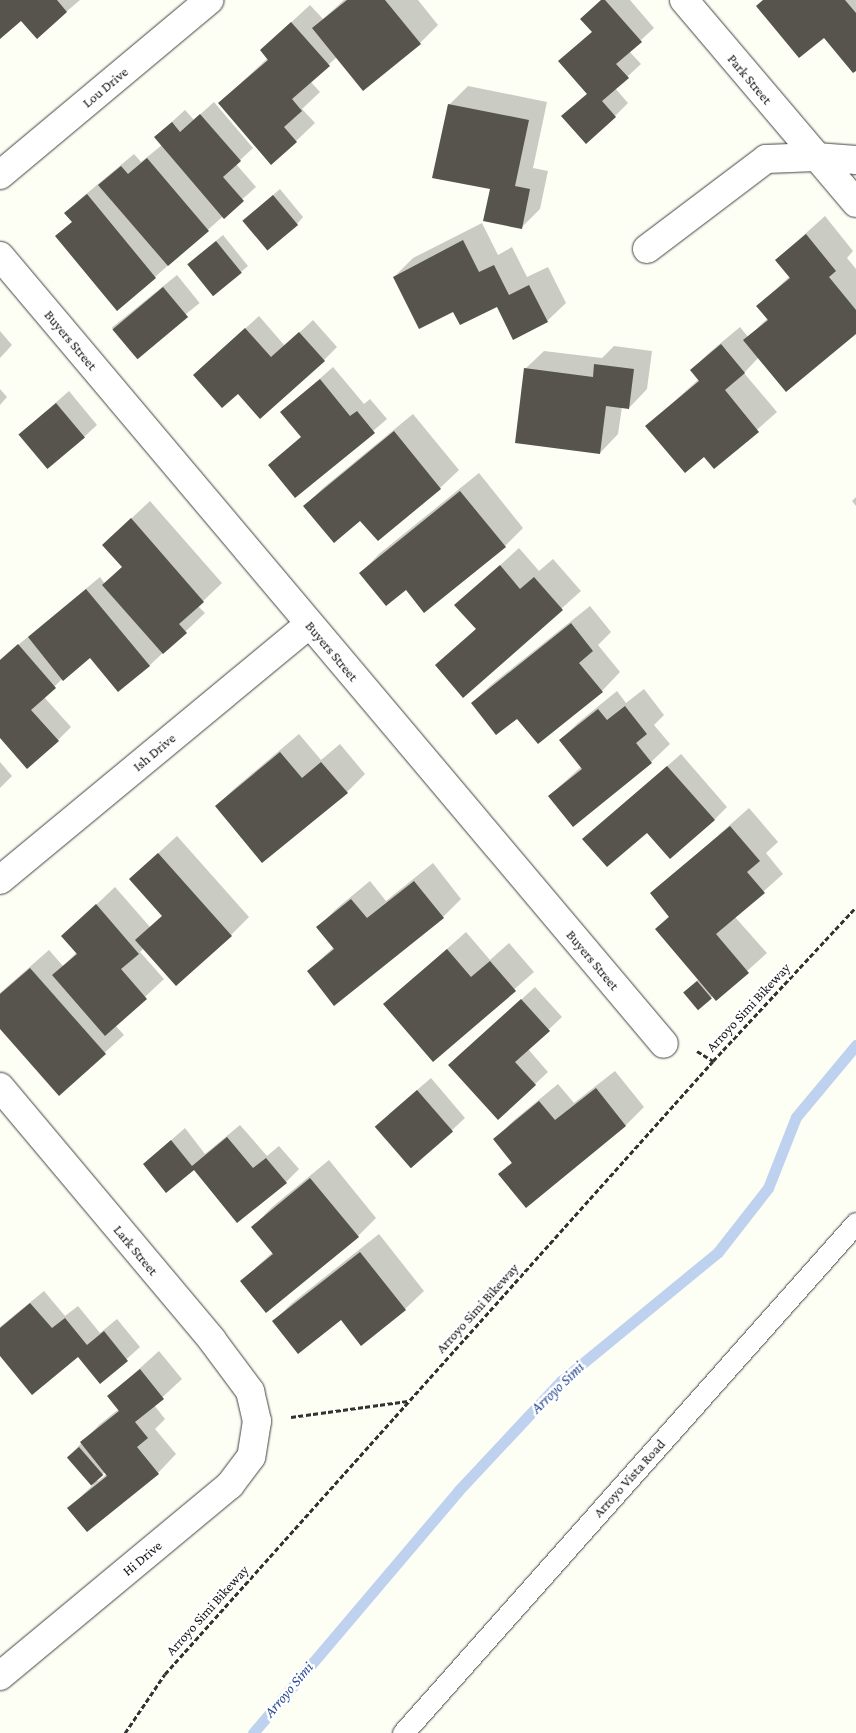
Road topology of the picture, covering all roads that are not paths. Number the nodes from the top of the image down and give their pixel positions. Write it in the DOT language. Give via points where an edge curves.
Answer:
graph roads {
  1 [pos="210,0"];
  2 [pos="684,0"];
  3 [pos="816,158"];
  4 [pos="856,160"];
  5 [pos="0,175"];
  6 [pos="856,204"];
  7 [pos="648,249"];
  8 [pos="0,256"];
  9 [pos="309,624"];
  10 [pos="0,880"];
  11 [pos="664,1044"];
  12 [pos="0,1087"];
  13 [pos="856,1223"];
  14 [pos="257,1421"];
  15 [pos="0,1676"];
  16 [pos="403,1733"];
  1 -- 5 [label="street, Lou Drive"];
  2 -- 3 [label="street, Park Street"];
  3 -- 4 [label="street"];
  3 -- 6 [label="street, Park Street"];
  3 -- 7 [label="street" via="766,159"];
  8 -- 9 [label="street, Buyers Street"];
  9 -- 10 [label="street, Ish Drive"];
  9 -- 11 [label="street, Buyers Street"];
  12 -- 14 [label="street, Lark Street" via="212,1340 250,1391"];
  13 -- 16 [label="lane, Arroyo Vista Road"];
  14 -- 15 [label="street, Hi Drive" via="251,1457 230,1485"];
}
